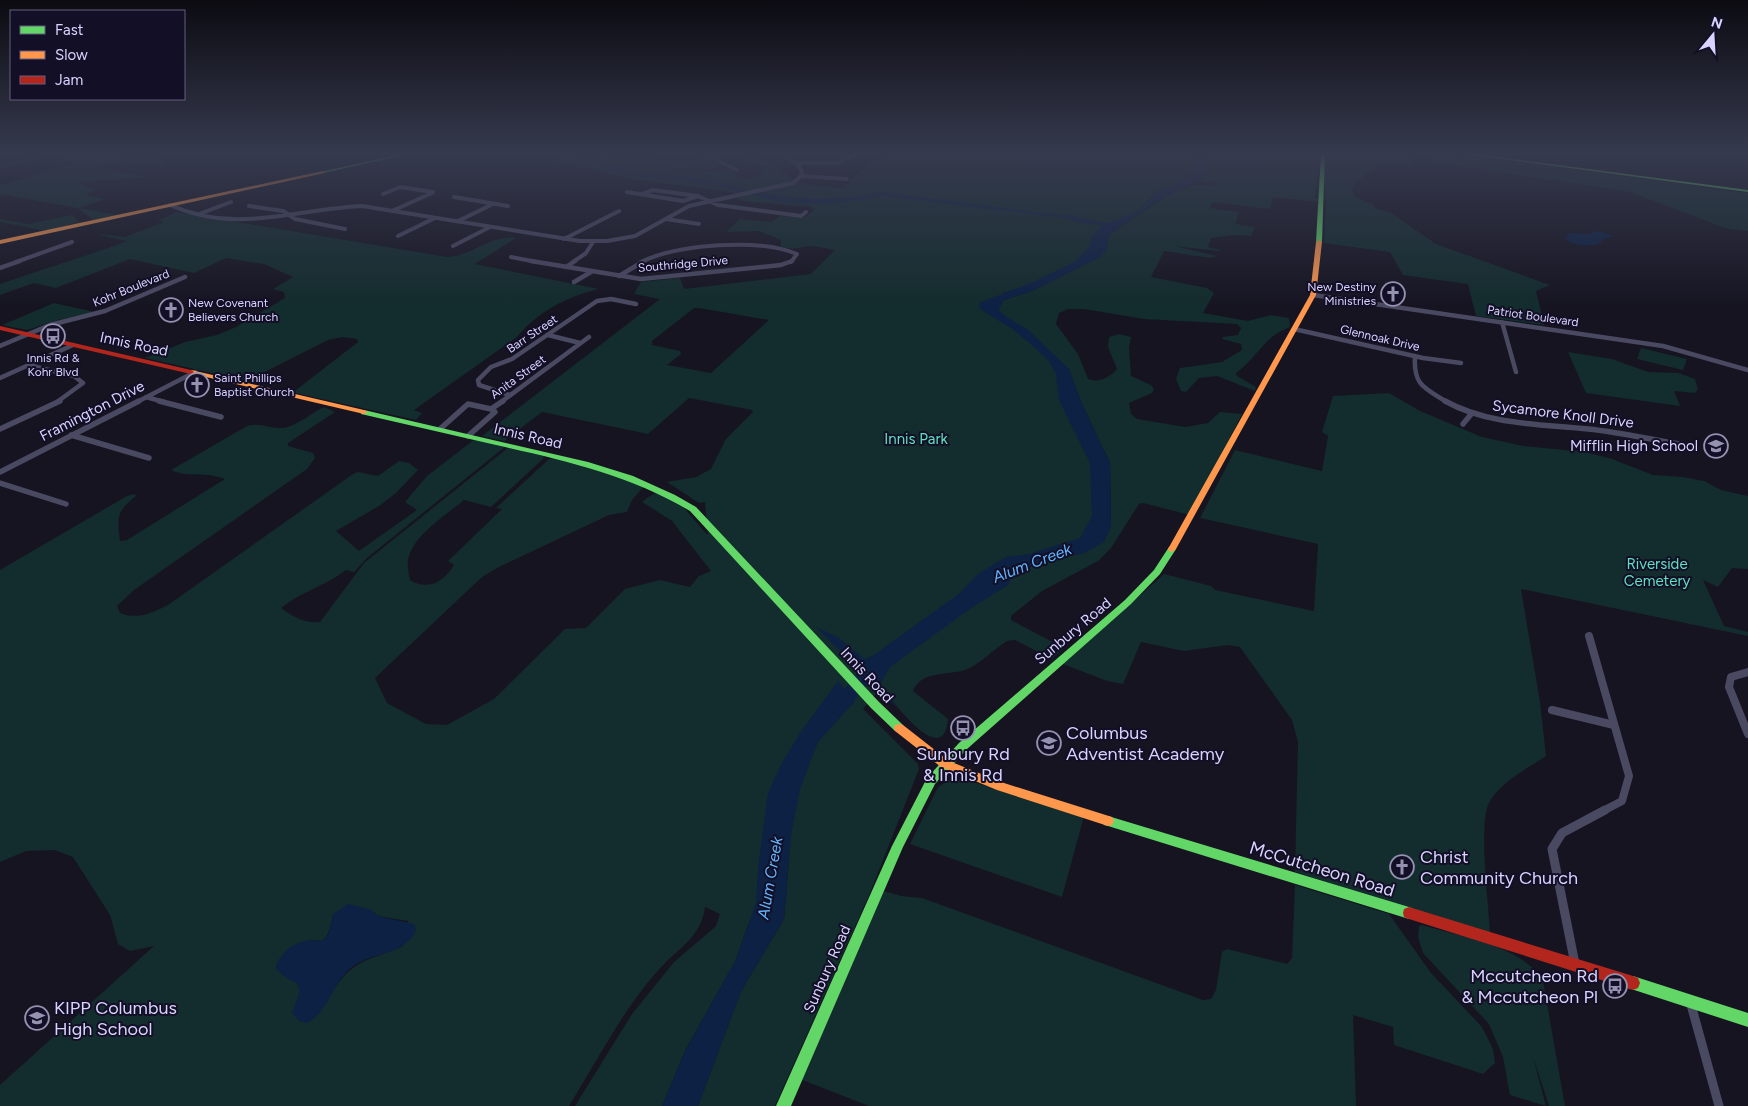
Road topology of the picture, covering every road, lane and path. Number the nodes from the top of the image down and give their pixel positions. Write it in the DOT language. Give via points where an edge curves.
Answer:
graph roads {
  1 [pos="170,205"];
  2 [pos="224,205"];
  3 [pos="406,205"];
  4 [pos="492,205"];
  5 [pos="498,205"];
  6 [pos="695,205"];
  7 [pos="718,205"];
  8 [pos="1322,205"];
  9 [pos="249,206"];
  10 [pos="508,206"];
  11 [pos="392,211"];
  12 [pos="618,211"];
  13 [pos="806,212"];
  14 [pos="752,213"];
  15 [pos="198,215"];
  16 [pos="290,215"];
  17 [pos="435,218"];
  18 [pos="666,219"];
  19 [pos="456,222"];
  20 [pos="699,224"];
  21 [pos="490,227"];
  22 [pos="345,228"];
  23 [pos="398,236"];
  24 [pos="564,238"];
  25 [pos="0,242"];
  26 [pos="72,242"];
  27 [pos="593,242"];
  28 [pos="453,246"];
  29 [pos="511,258"];
  30 [pos="566,267"];
  31 [pos="0,268"];
  32 [pos="591,272"];
  33 [pos="618,276"];
  34 [pos="185,277"];
  35 [pos="574,282"];
  36 [pos="1313,295"];
  37 [pos="636,304"];
  38 [pos="1502,322"];
  39 [pos="0,328"];
  40 [pos="1294,330"];
  41 [pos="27,334"];
  42 [pos="548,335"];
  43 [pos="589,337"];
  44 [pos="580,343"];
  45 [pos="73,345"];
  46 [pos="0,346"];
  47 [pos="1416,356"];
  48 [pos="1461,364"];
  49 [pos="28,365"];
  50 [pos="1748,370"];
  51 [pos="195,372"];
  52 [pos="1516,372"];
  53 [pos="0,378"];
  54 [pos="510,394"];
  55 [pos="146,397"];
  56 [pos="491,409"];
  57 [pos="1472,413"];
  58 [pos="222,417"];
  59 [pos="1464,424"];
  60 [pos="0,429"];
  61 [pos="440,429"];
  62 [pos="71,435"];
  63 [pos="468,436"];
  64 [pos="1679,444"];
  65 [pos="148,458"];
  66 [pos="0,472"];
  67 [pos="0,483"];
  68 [pos="66,504"];
  69 [pos="1589,636"];
  70 [pos="1745,672"];
  71 [pos="1552,710"];
  72 [pos="1614,725"];
  73 [pos="1748,734"];
  74 [pos="945,764"];
  75 [pos="1576,964"];
  76 [pos="1690,1001"];
  77 [pos="1748,1020"];
  78 [pos="783,1106"];
  79 [pos="1718,1106"];
  1 -- 15 [label="street" via="176,210"];
  1 -- 25 [label="main road"];
  2 -- 15 [label="street"];
  3 -- 11 [label="street"];
  4 -- 19 [label="street"];
  5 -- 10 [label="street"];
  6 -- 18 [label="street"];
  7 -- 13 [label="street" via="801,216"];
  7 -- 14 [label="street" via="721,209"];
  8 -- 36 [label="main road, Sunbury Road" via="1322,228"];
  9 -- 16 [label="street"];
  11 -- 16 [label="street" via="369,206 344,206"];
  11 -- 17 [label="street"];
  12 -- 24 [label="street"];
  15 -- 16 [label="street" via="243,221"];
  16 -- 22 [label="street" via="300,220"];
  17 -- 19 [label="street"];
  17 -- 23 [label="street"];
  18 -- 20 [label="street"];
  18 -- 27 [label="street" via="635,236"];
  19 -- 21 [label="street"];
  21 -- 24 [label="street"];
  21 -- 28 [label="street"];
  24 -- 27 [label="street"];
  26 -- 31 [label="street"];
  27 -- 30 [label="street" via="586,253"];
  29 -- 30 [label="street, Southridge Drive"];
  30 -- 32 [label="street, Southridge Drive"];
  32 -- 33 [label="street, Southridge Drive"];
  32 -- 35 [label="street"];
  33 -- 33 [label="street, Southridge Drive" via="657,279 781,265 796,257 793,252 749,245 671,253 649,258"];
  34 -- 41 [label="street, Kohr Boulevard" via="105,311"];
  36 -- 38 [label="street, Patriot Boulevard"];
  36 -- 40 [label="main road, Sunbury Road"];
  37 -- 42 [label="street, Barr Street" via="604,299"];
  38 -- 50 [label="street, Patriot Boulevard" via="1663,346"];
  38 -- 52 [label="street"];
  39 -- 41 [label="main road, Innis Road"];
  40 -- 47 [label="street, Glennoak Drive"];
  40 -- 74 [label="main road, Sunbury Road" via="1157,572 1128,602"];
  41 -- 45 [label="main road, Innis Road"];
  41 -- 46 [label="street, Kohr Boulevard"];
  42 -- 44 [label="street"];
  42 -- 54 [label="street, Barr Street" via="512,359 491,368 478,380 479,385 486,389"];
  43 -- 44 [label="street, Anita Street"];
  44 -- 54 [label="street, Anita Street"];
  45 -- 49 [label="street"];
  45 -- 51 [label="main road, Innis Road"];
  47 -- 48 [label="street, Glennoak Drive"];
  47 -- 57 [label="street, Sycamore Knoll Drive" via="1414,373 1420,384"];
  49 -- 53 [label="street"];
  49 -- 60 [label="street" via="74,376 83,383 65,398"];
  51 -- 55 [label="street, Framington Drive"];
  51 -- 61 [label="main road, Innis Road"];
  54 -- 56 [label="street, Anita Street"];
  55 -- 58 [label="street"];
  55 -- 62 [label="street, Framington Drive"];
  56 -- 61 [label="street" via="468,404"];
  56 -- 63 [label="street, Anita Street" via="495,412 490,419"];
  57 -- 59 [label="street"];
  57 -- 64 [label="street, Sycamore Knoll Drive" via="1519,424 1589,429"];
  61 -- 63 [label="main road, Innis Road"];
  62 -- 65 [label="street"];
  62 -- 66 [label="street, Framington Drive"];
  63 -- 74 [label="main road, Innis Road" via="624,473 668,492 693,509 898,728"];
  67 -- 68 [label="street"];
  69 -- 72 [label="street"];
  70 -- 73 [label="street" via="1731,677 1729,688"];
  71 -- 72 [label="street"];
  72 -- 75 [label="street" via="1628,776 1622,801 1562,833 1552,849"];
  74 -- 75 [label="main road, McCutcheon Road" via="1001,787 1100,819"];
  74 -- 78 [label="main road, Sunbury Road" via="932,781 898,846"];
  75 -- 76 [label="main road, McCutcheon Road"];
  76 -- 77 [label="main road, McCutcheon Road"];
  76 -- 79 [label="street"];
}
